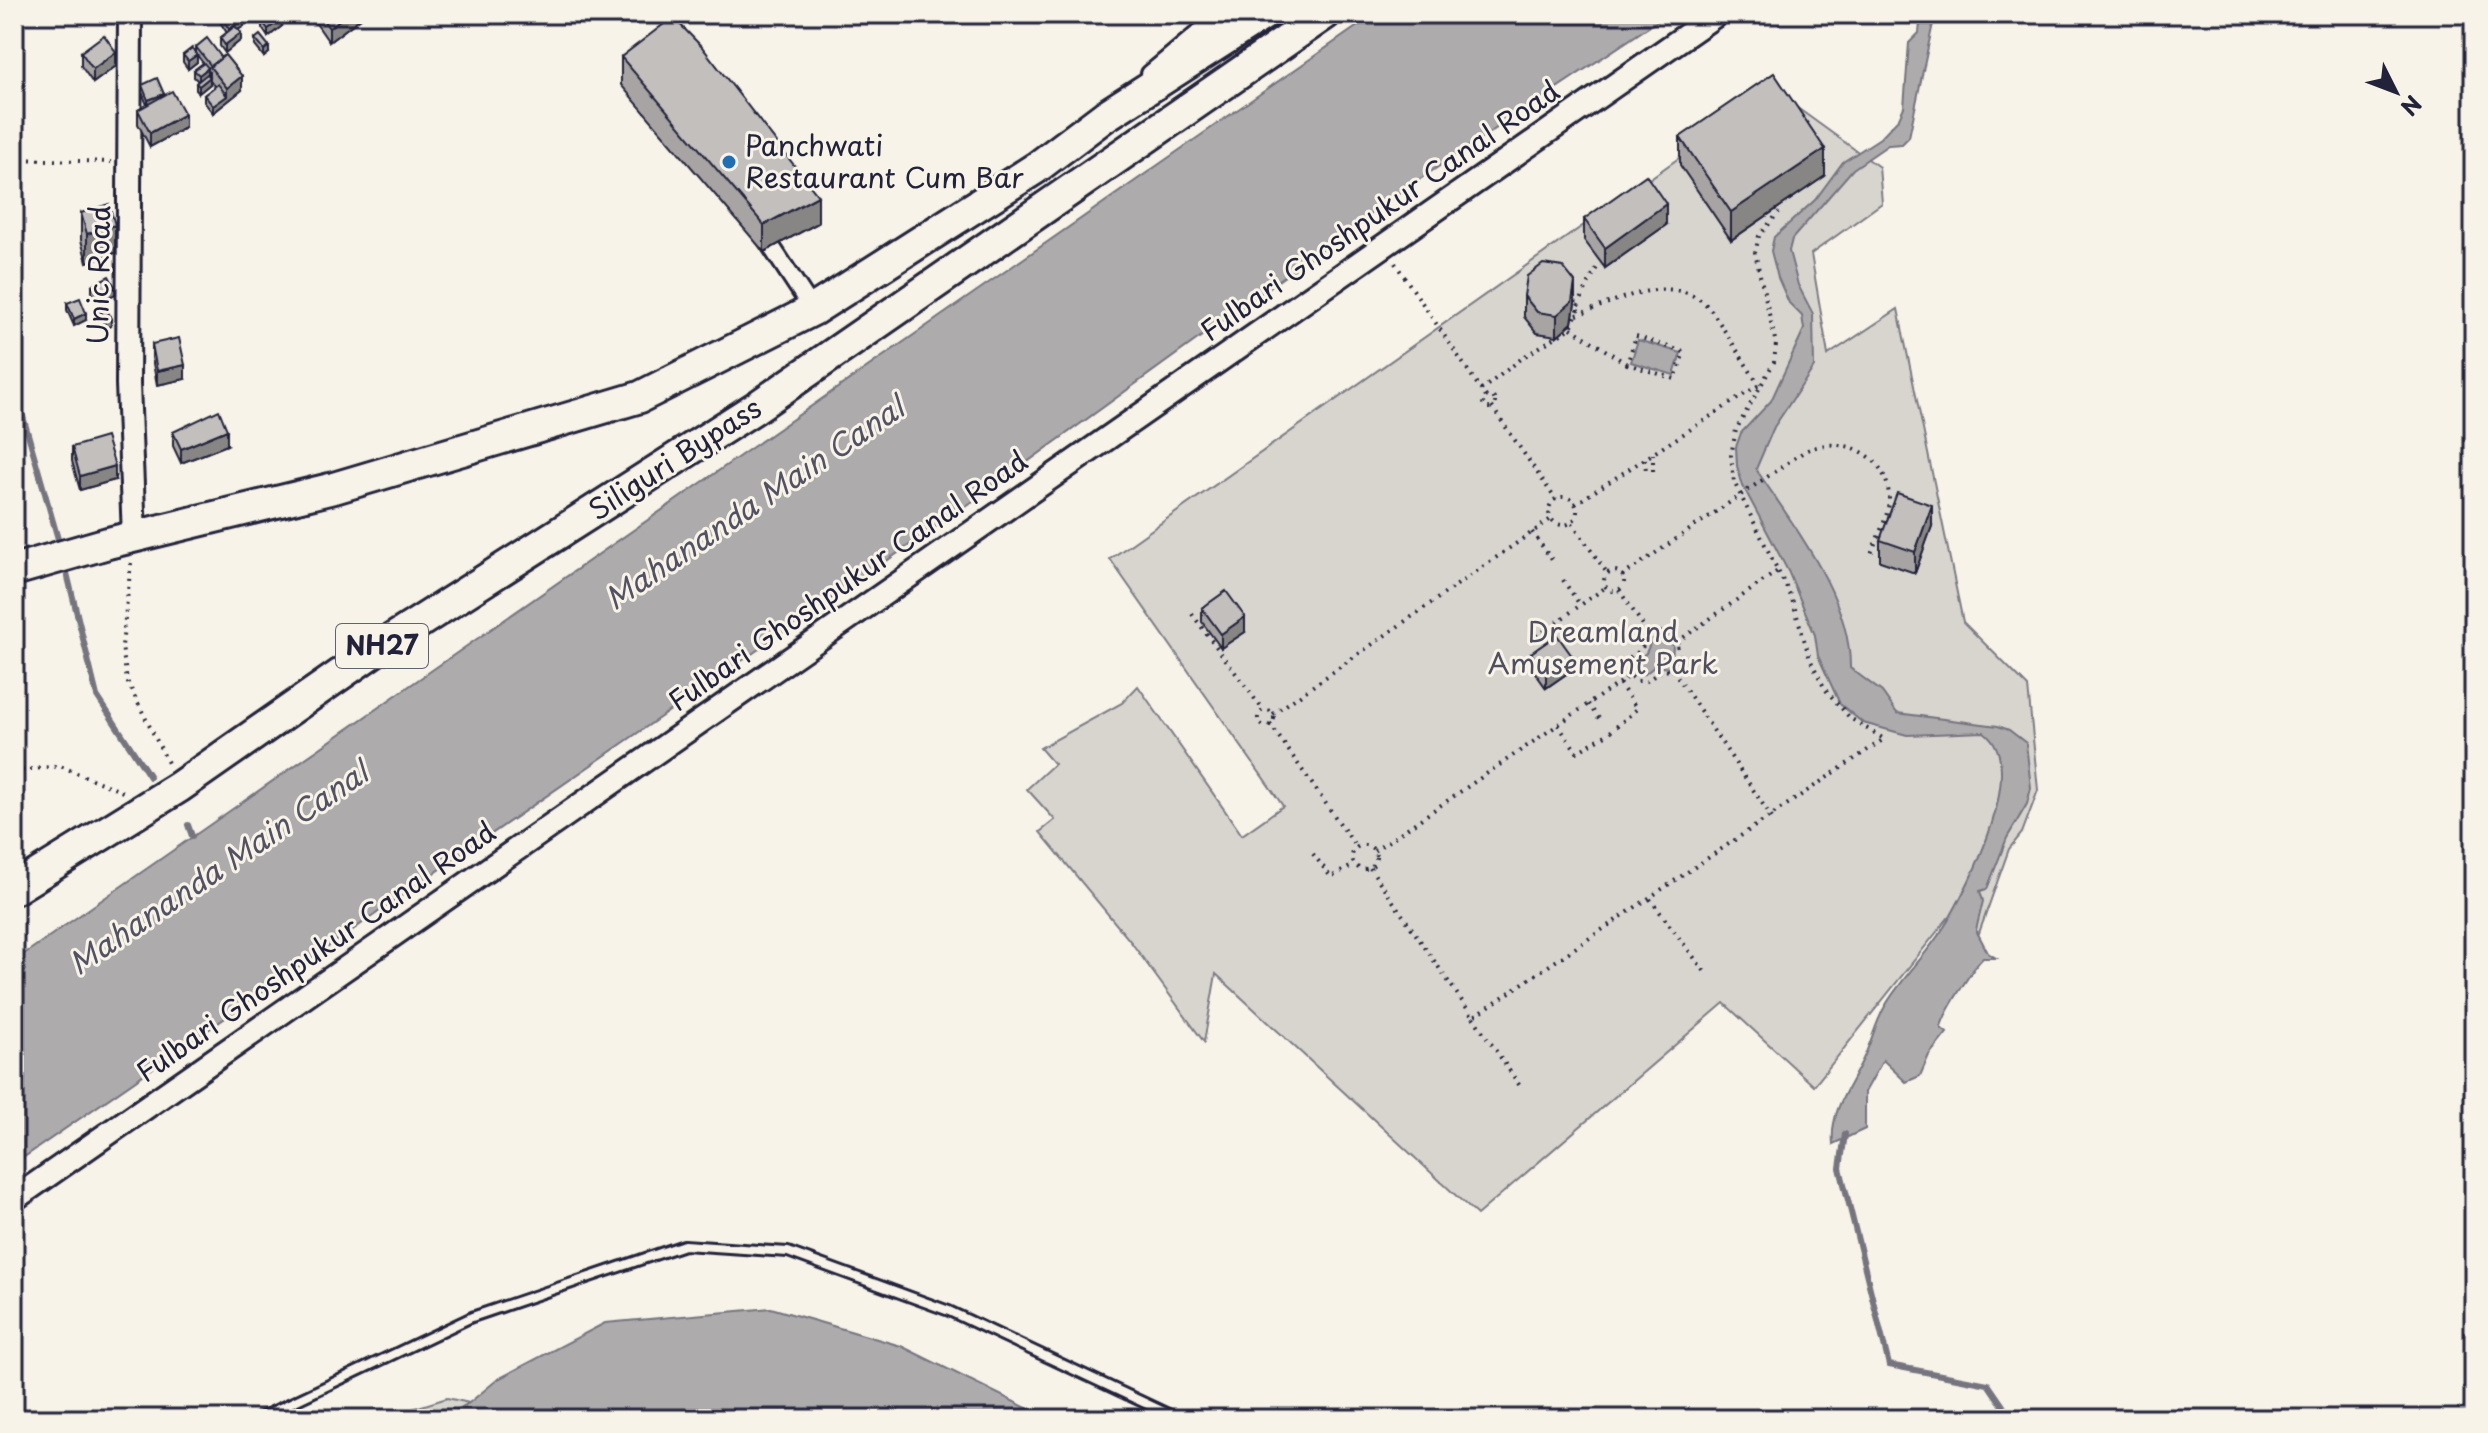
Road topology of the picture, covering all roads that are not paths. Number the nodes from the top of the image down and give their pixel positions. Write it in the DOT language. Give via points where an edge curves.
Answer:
graph roads {
  1 [pos="130,14"];
  2 [pos="1222,14"];
  3 [pos="1264,14"];
  4 [pos="1325,14"];
  5 [pos="1717,14"];
  6 [pos="1105,116"];
  7 [pos="747,215"];
  8 [pos="813,310"];
  9 [pos="121,540"];
  10 [pos="20,568"];
  11 [pos="14,889"];
  12 [pos="14,1199"];
  13 [pos="257,1419"];
  14 [pos="1179,1419"];
  1 -- 9 [label="street, Unic Road" via="128,384"];
  2 -- 6 [label="street"];
  3 -- 6 [label="highway"];
  4 -- 11 [label="highway, Siliguri Bypass / NH27" via="755,408 374,651 179,787"];
  5 -- 12 [label="street, Fulbari Ghoshpukur Canal Road"];
  6 -- 8 [label="highway" via="1036,168"];
  7 -- 8 [label="street"];
  8 -- 9 [label="highway" via="640,397 334,488"];
  9 -- 10 [label="highway"];
  13 -- 14 [label="lane" via="472,1317 684,1245 788,1252 949,1311"];
}
